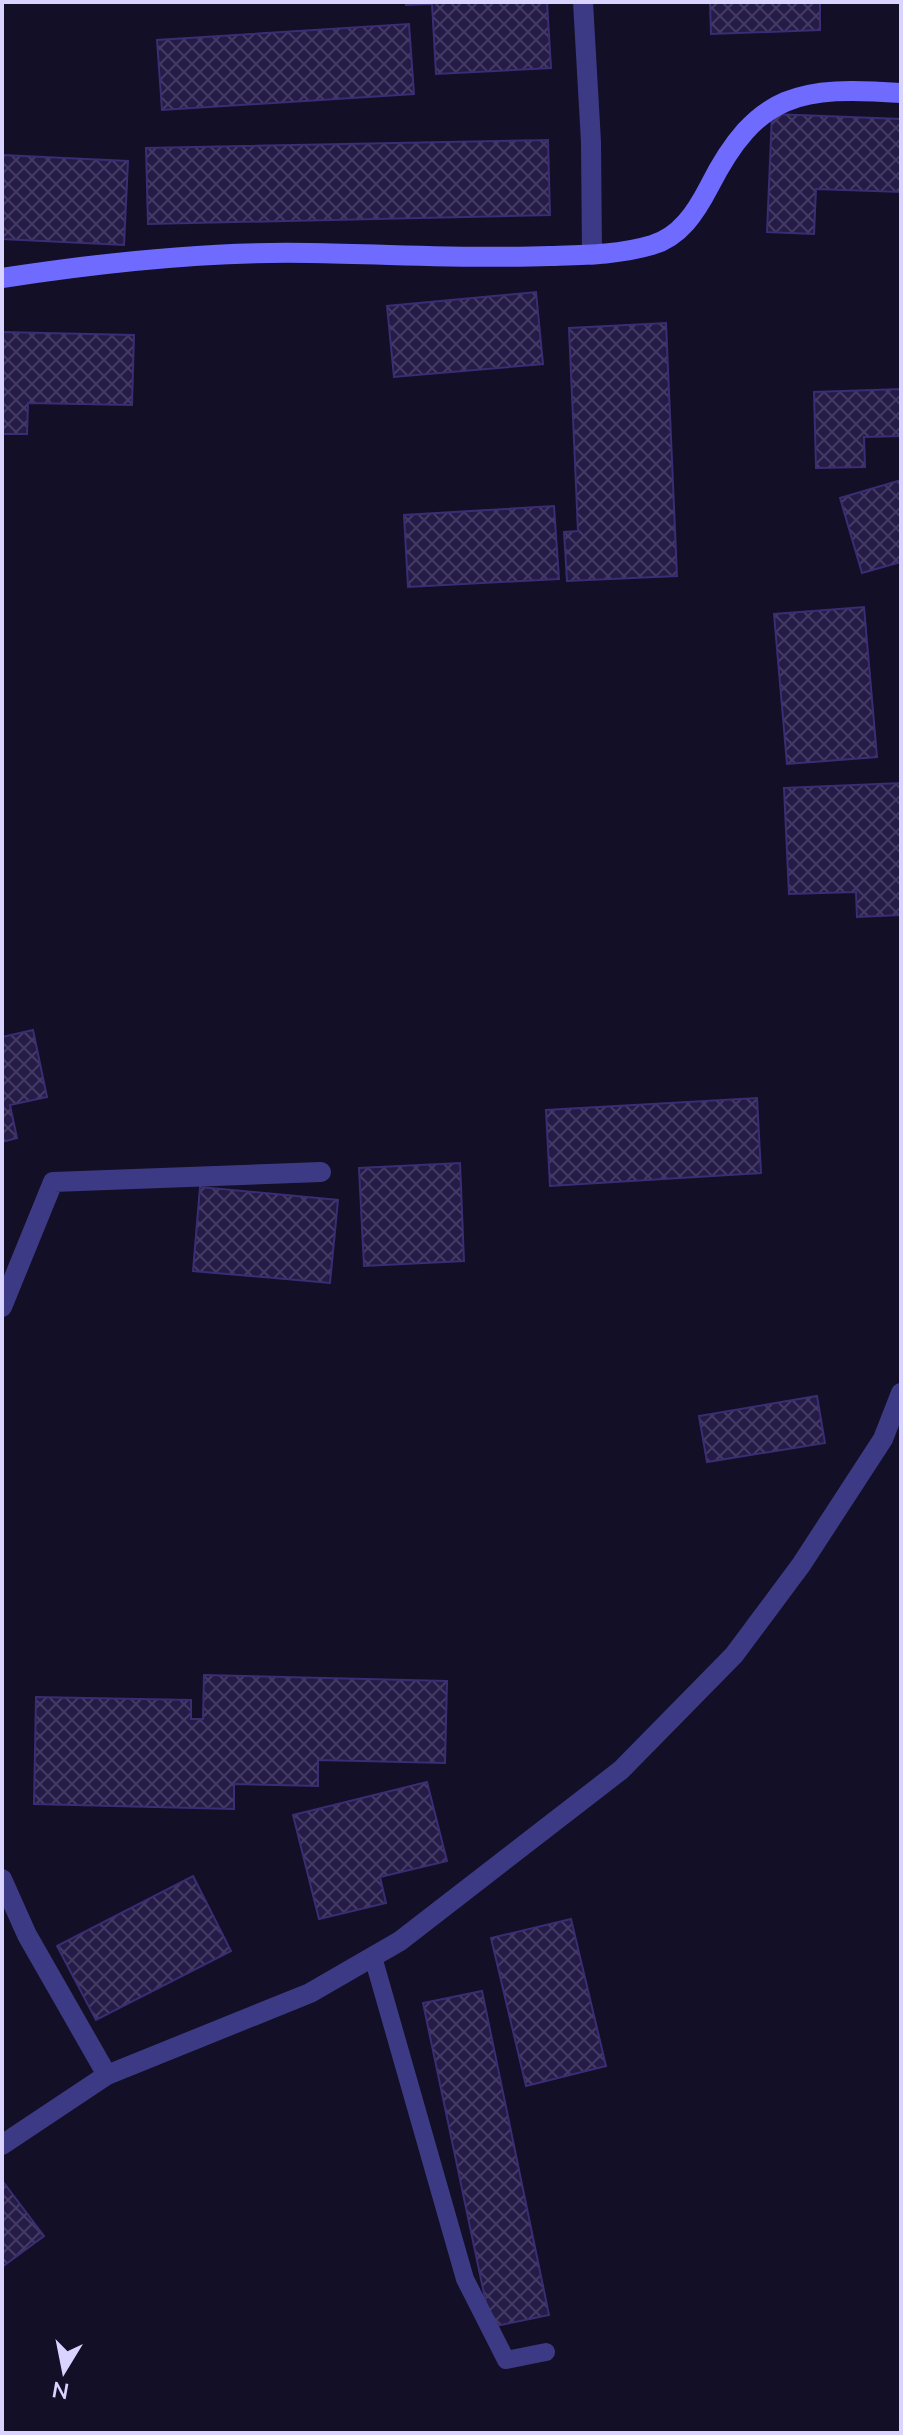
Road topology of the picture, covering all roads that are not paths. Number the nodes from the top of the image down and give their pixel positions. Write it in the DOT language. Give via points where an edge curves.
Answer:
graph roads {
  1 [pos="583,2"];
  2 [pos="901,93"];
  3 [pos="592,255"];
  4 [pos="2,278"];
  5 [pos="321,1172"];
  6 [pos="2,1307"];
  7 [pos="901,1393"];
  8 [pos="2,1879"];
  9 [pos="373,1957"];
  10 [pos="107,2075"];
  11 [pos="2,2145"];
  12 [pos="546,2352"];
  1 -- 3 [label="street"];
  2 -- 3 [label="street" via="841,89 791,98 754,118 679,231 655,245"];
  3 -- 4 [label="street" via="479,259 305,253 89,264"];
  5 -- 6 [label="street" via="53,1182"];
  7 -- 9 [label="street" via="883,1439 801,1565 734,1655 621,1770 469,1890"];
  8 -- 10 [label="street" via="27,1935"];
  9 -- 10 [label="street" via="310,1993"];
  9 -- 12 [label="lane" via="465,2279 506,2360"];
  10 -- 11 [label="street"];
}
